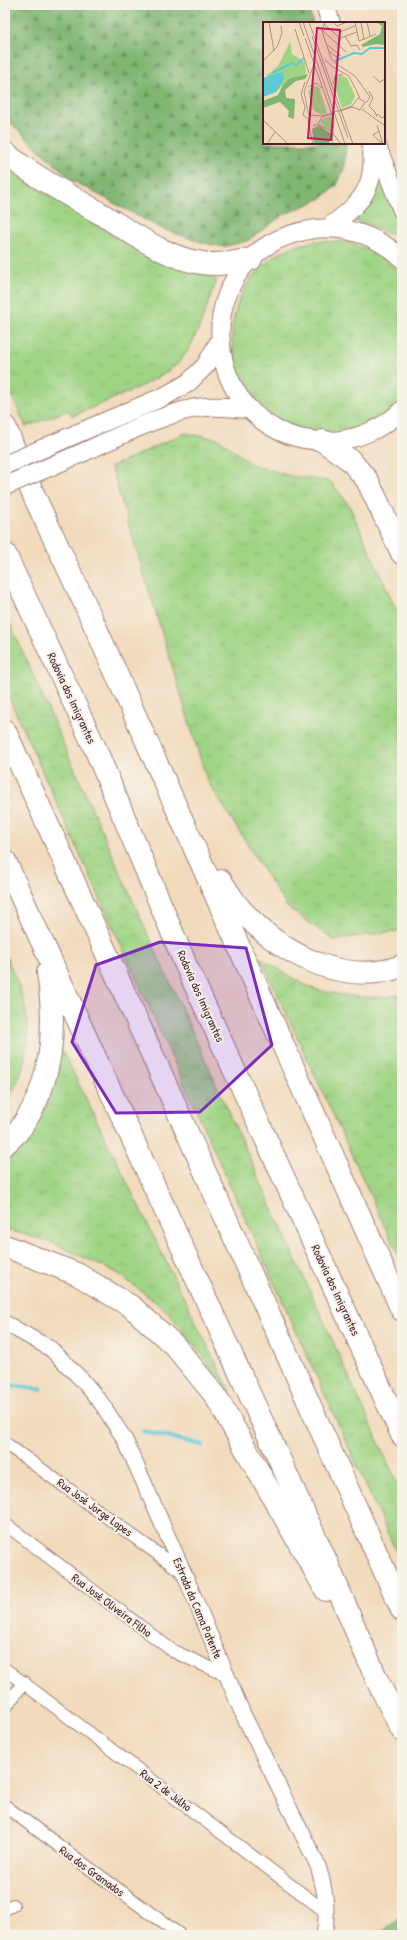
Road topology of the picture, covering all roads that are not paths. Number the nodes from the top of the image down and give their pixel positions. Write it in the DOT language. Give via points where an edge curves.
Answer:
graph roads {
  1 [pos="325,5"];
  2 [pos="331,22"];
  3 [pos="371,144"];
  4 [pos="376,144"];
  5 [pos="6,154"];
  6 [pos="402,210"];
  7 [pos="328,228"];
  8 [pos="251,259"];
  9 [pos="402,259"];
  10 [pos="220,342"];
  11 [pos="250,409"];
  12 [pos="402,410"];
  13 [pos="5,427"];
  14 [pos="323,441"];
  15 [pos="5,465"];
  16 [pos="5,486"];
  17 [pos="402,553"];
  18 [pos="5,554"];
  19 [pos="5,731"];
  20 [pos="191,840"];
  21 [pos="5,861"];
  22 [pos="43,945"];
  23 [pos="402,966"];
  24 [pos="5,1144"];
  25 [pos="5,1246"];
  26 [pos="402,1310"];
  27 [pos="5,1323"];
  28 [pos="402,1435"];
  29 [pos="5,1442"];
  30 [pos="5,1524"];
  31 [pos="184,1573"];
  32 [pos="402,1610"];
  33 [pos="5,1669"];
  34 [pos="226,1675"];
  35 [pos="377,1680"];
  36 [pos="24,1682"];
  37 [pos="5,1708"];
  38 [pos="402,1730"];
  39 [pos="5,1806"];
  40 [pos="326,1912"];
  41 [pos="180,1935"];
  42 [pos="324,1935"];
  1 -- 2 [label="main road"];
  3 -- 7 [label="main road" via="373,170 367,191 353,209"];
  4 -- 6 [label="main road"];
  5 -- 8 [label="highway" via="51,184 163,250 202,264"];
  7 -- 8 [label="main road" via="311,229 282,238 268,245"];
  7 -- 9 [label="main road" via="364,235 380,242"];
  8 -- 10 [label="main road" via="236,277 226,297 220,319"];
  10 -- 11 [label="main road" via="228,378"];
  10 -- 15 [label="main road, bridge" via="206,364 188,383 166,396"];
  11 -- 14 [label="main road" via="285,433"];
  11 -- 16 [label="main road, bridge" via="193,408 158,420"];
  12 -- 14 [label="main road" via="389,421 364,434 342,440"];
  13 -- 20 [label="highway"];
  14 -- 17 [label="highway" via="350,460 367,480"];
  18 -- 28 [label="highway, Rodovia dos Imigrantes" via="95,748 185,963"];
  19 -- 32 [label="highway"];
  20 -- 23 [label="highway" via="243,913 275,942 316,964 352,973 391,970"];
  20 -- 26 [label="highway"];
  21 -- 22 [label="highway"];
  22 -- 24 [label="highway" via="52,1002 53,1031 48,1066 40,1094 22,1127"];
  22 -- 35 [label="highway" via="327,1563"];
  25 -- 35 [label="highway" via="77,1274 132,1307 174,1345 215,1395"];
  27 -- 31 [label="street, Estrada da Cama Patente" via="51,1349 102,1404 125,1440"];
  29 -- 31 [label="street, Rua José Jorge Lopes"];
  30 -- 34 [label="street, Rua José Oliveira Filho" via="173,1651"];
  31 -- 34 [label="street, Estrada da Cama Patente"];
  33 -- 36 [label="street, Rua 2 de Julho"];
  34 -- 40 [label="street, Estrada da Cama Patente" via="318,1866 325,1886"];
  35 -- 38 [label="highway"];
  36 -- 37 [label="street"];
  36 -- 40 [label="street, Rua 2 de Julho"];
  39 -- 41 [label="street, Rua dos Gramados"];
  40 -- 42 [label="street, Estrada da Cama Patente"];
}
